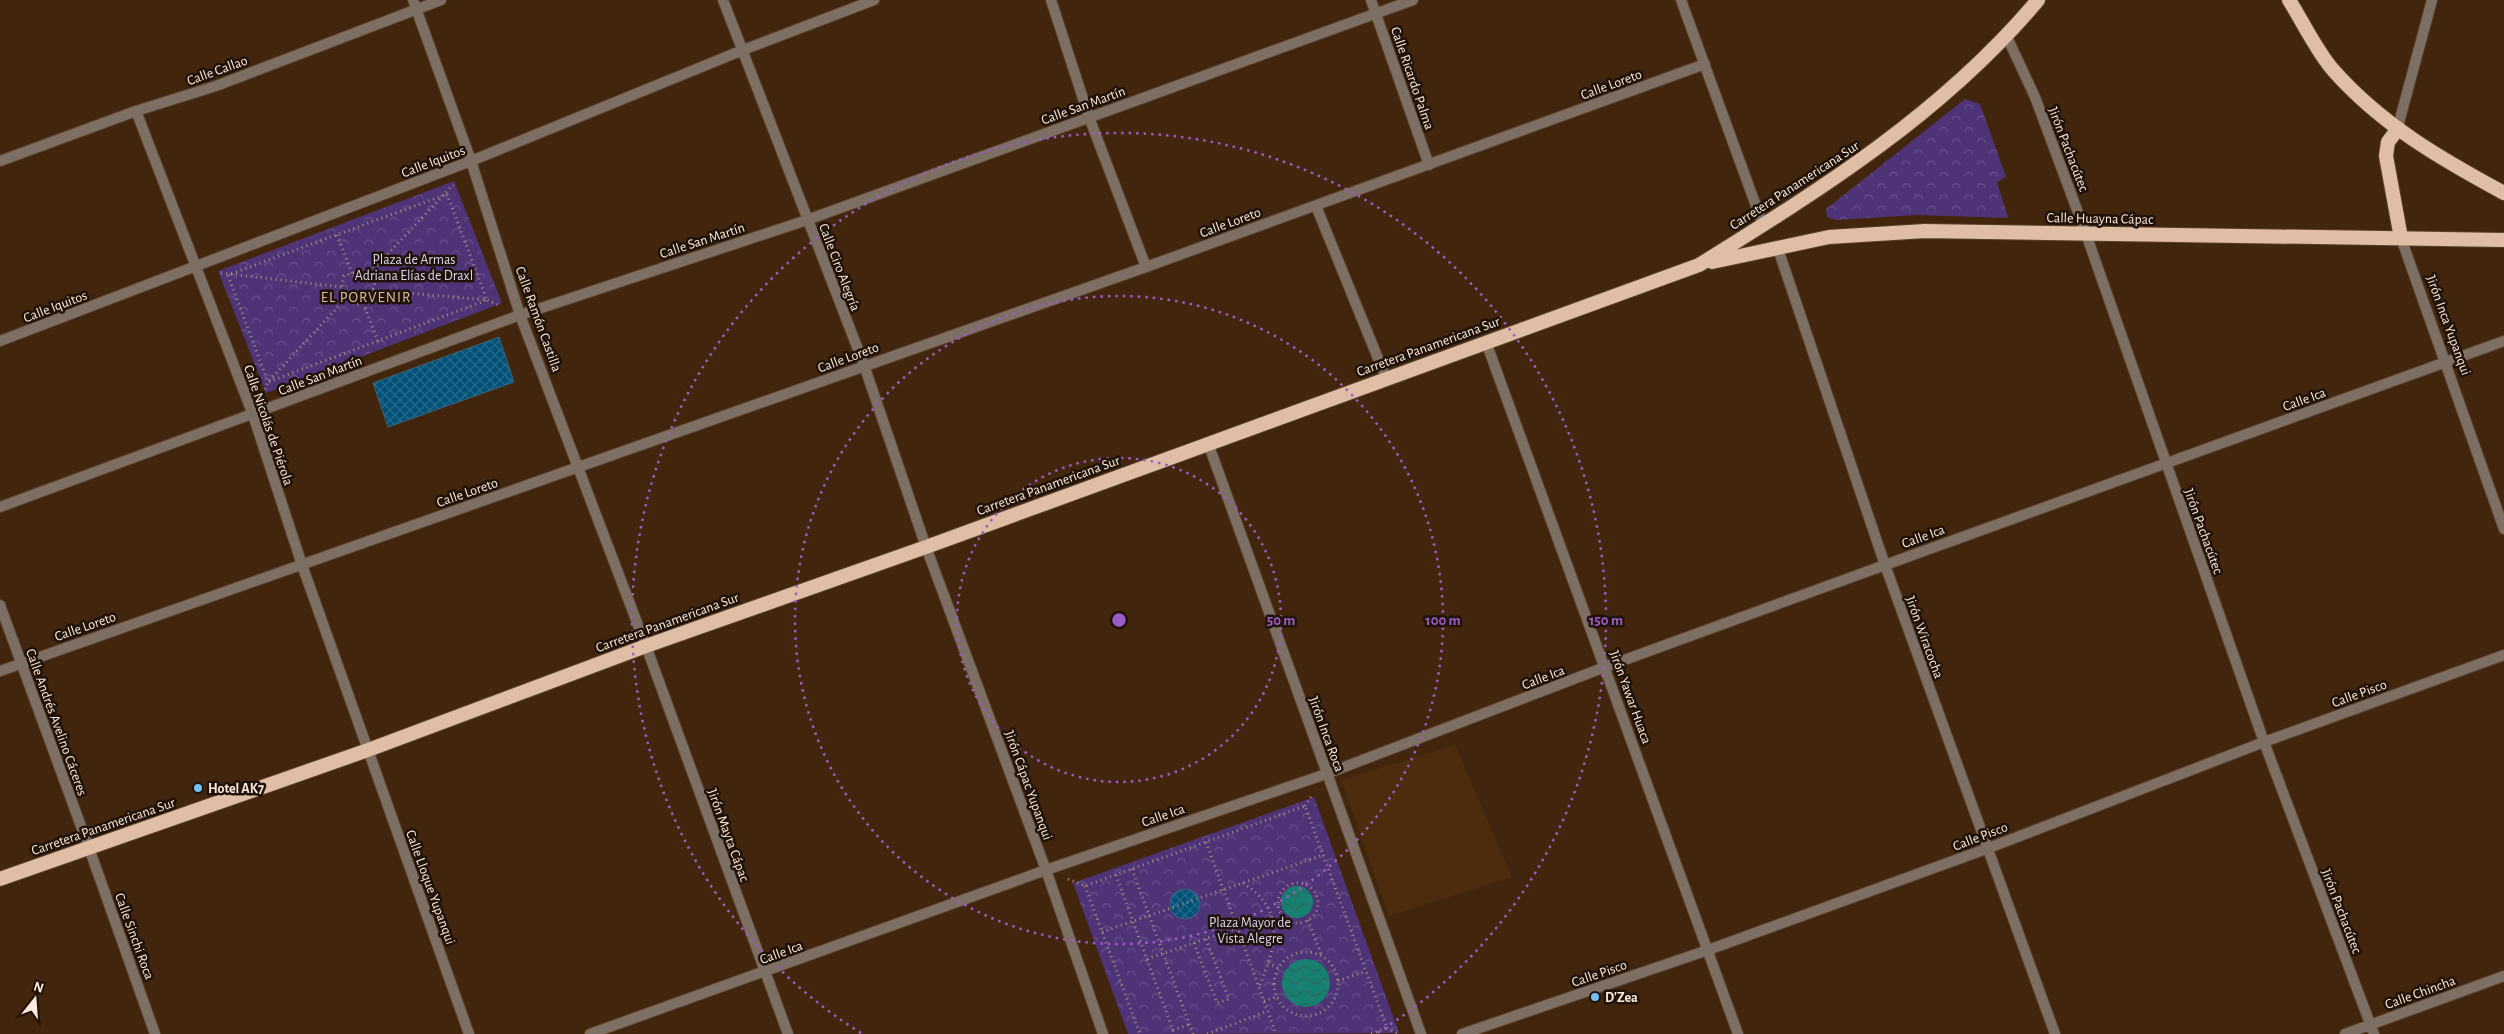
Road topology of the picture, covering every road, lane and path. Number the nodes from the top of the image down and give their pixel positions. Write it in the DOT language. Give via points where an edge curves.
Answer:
graph roads {
  1 [pos="441,0"];
  2 [pos="723,0"];
  3 [pos="874,0"];
  4 [pos="1051,0"];
  5 [pos="1371,0"];
  6 [pos="1413,0"];
  7 [pos="1681,0"];
  8 [pos="2038,0"];
  9 [pos="2289,0"];
  10 [pos="2432,0"];
  11 [pos="414,5"];
  12 [pos="1376,13"];
  13 [pos="2007,37"];
  14 [pos="743,50"];
  15 [pos="1704,64"];
  16 [pos="136,112"];
  17 [pos="1089,117"];
  18 [pos="2397,130"];
  19 [pos="0,161"];
  20 [pos="472,161"];
  21 [pos="1429,165"];
  22 [pos="2504,193"];
  23 [pos="447,194"];
  24 [pos="1316,206"];
  25 [pos="807,220"];
  26 [pos="1763,225"];
  27 [pos="2086,234"];
  28 [pos="337,235"];
  29 [pos="2401,238"];
  30 [pos="2504,240"];
  31 [pos="1778,246"];
  32 [pos="1699,265"];
  33 [pos="196,266"];
  34 [pos="1146,267"];
  35 [pos="352,273"];
  36 [pos="228,276"];
  37 [pos="367,276"];
  38 [pos="342,287"];
  39 [pos="373,290"];
  40 [pos="346,298"];
  41 [pos="487,300"];
  42 [pos="363,302"];
  43 [pos="520,315"];
  44 [pos="0,341"];
  45 [pos="378,341"];
  46 [pos="2504,341"];
  47 [pos="1486,342"];
  48 [pos="2446,363"];
  49 [pos="864,366"];
  50 [pos="1386,378"];
  51 [pos="268,382"];
  52 [pos="253,415"];
  53 [pos="1208,443"];
  54 [pos="2165,464"];
  55 [pos="579,468"];
  56 [pos="0,507"];
  57 [pos="2504,529"];
  58 [pos="926,547"];
  59 [pos="302,565"];
  60 [pos="1885,565"];
  61 [pos="0,605"];
  62 [pos="646,646"];
  63 [pos="2504,655"];
  64 [pos="21,663"];
  65 [pos="1605,667"];
  66 [pos="0,671"];
  67 [pos="2264,742"];
  68 [pos="368,750"];
  69 [pos="1326,774"];
  70 [pos="1206,842"];
  71 [pos="89,848"];
  72 [pos="1986,848"];
  73 [pos="1323,854"];
  74 [pos="1132,869"];
  75 [pos="1046,870"];
  76 [pos="1116,875"];
  77 [pos="0,879"];
  78 [pos="1243,882"];
  79 [pos="1223,889"];
  80 [pos="1278,905"];
  81 [pos="1269,909"];
  82 [pos="1150,915"];
  83 [pos="1308,920"];
  84 [pos="1133,921"];
  85 [pos="1237,928"];
  86 [pos="1102,932"];
  87 [pos="1206,939"];
  88 [pos="1194,943"];
  89 [pos="1708,950"];
  90 [pos="1164,953"];
  91 [pos="1322,957"];
  92 [pos="1147,960"];
  93 [pos="1268,963"];
  94 [pos="1278,968"];
  95 [pos="1366,971"];
  96 [pos="765,972"];
  97 [pos="2504,976"];
  98 [pos="1338,981"];
  99 [pos="1259,988"];
  100 [pos="1276,997"];
  101 [pos="1264,1001"];
  102 [pos="1268,1011"];
  103 [pos="1190,1024"];
  104 [pos="1387,1028"];
  105 [pos="2372,1030"];
  106 [pos="155,1034"];
  107 [pos="468,1034"];
  108 [pos="590,1034"];
  109 [pos="788,1034"];
  110 [pos="1103,1034"];
  111 [pos="1140,1034"];
  112 [pos="1194,1034"];
  113 [pos="1207,1034"];
  114 [pos="1276,1034"];
  115 [pos="1370,1034"];
  116 [pos="1399,1034"];
  117 [pos="1421,1034"];
  118 [pos="1462,1034"];
  119 [pos="1738,1034"];
  120 [pos="2055,1034"];
  121 [pos="2346,1034"];
  1 -- 11 [label="street, Calle Callao"];
  2 -- 14 [label="street, Calle Ciro Alegría"];
  3 -- 14 [label="street, Calle Iquitos"];
  4 -- 17 [label="street"];
  5 -- 12 [label="street, Calle Ricardo Palma"];
  6 -- 12 [label="street, Calle San Martín"];
  7 -- 15 [label="street"];
  8 -- 13 [label="highway, Carretera Panamericana Sur"];
  9 -- 18 [label="highway" via="2333,70"];
  10 -- 18 [label="street"];
  11 -- 16 [label="street, Calle Callao" via="216,86"];
  11 -- 20 [label="street, Calle Ramón Castilla"];
  12 -- 17 [label="street, Calle San Martín"];
  12 -- 21 [label="street, Calle Ricardo Palma"];
  13 -- 26 [label="highway, Carretera Panamericana Sur" via="1894,137 1811,196"];
  13 -- 27 [label="street, Jirón Pachacútec" via="2035,97"];
  14 -- 20 [label="street, Calle Iquitos"];
  14 -- 25 [label="street, Calle Ciro Alegría"];
  15 -- 21 [label="street, Calle Loreto"];
  15 -- 26 [label="street"];
  16 -- 19 [label="street, Calle Callao"];
  16 -- 33 [label="street, Calle Nicolás de Piérola"];
  17 -- 25 [label="street, Calle San Martín"];
  17 -- 34 [label="street"];
  18 -- 22 [label="highway"];
  18 -- 29 [label="highway, Jirón Inca Yupanqui" via="2388,142 2386,156"];
  20 -- 23 [label="path"];
  20 -- 33 [label="street, Calle Iquitos"];
  20 -- 43 [label="street, Calle Ramón Castilla"];
  21 -- 24 [label="street, Calle Loreto"];
  23 -- 28 [label="path"];
  23 -- 37 [label="path"];
  23 -- 41 [label="path"];
  24 -- 34 [label="street, Calle Loreto"];
  24 -- 50 [label="street"];
  25 -- 43 [label="street, Calle San Martín"];
  25 -- 49 [label="street, Calle Ciro Alegría"];
  26 -- 32 [label="highway, Carretera Panamericana Sur"];
  27 -- 29 [label="highway, Calle Huayna Cápac"];
  27 -- 31 [label="highway, Calle Huayna Cápac" via="1925,231 1829,237"];
  27 -- 54 [label="street, Jirón Pachacútec"];
  28 -- 35 [label="path"];
  28 -- 36 [label="path"];
  29 -- 30 [label="highway, Calle Huayna Cápac"];
  29 -- 48 [label="street, Jirón Inca Yupanqui"];
  31 -- 32 [label="highway, Calle Huayna Cápac"];
  31 -- 60 [label="street, Jirón Wiracocha"];
  32 -- 47 [label="highway, Carretera Panamericana Sur"];
  33 -- 36 [label="path"];
  33 -- 44 [label="street, Calle Iquitos"];
  33 -- 52 [label="street, Calle Nicolás de Piérola"];
  34 -- 49 [label="street, Calle Loreto"];
  35 -- 37 [label="path" via="361,270"];
  35 -- 38 [label="path" via="344,276"];
  36 -- 38 [label="path"];
  36 -- 51 [label="path"];
  37 -- 39 [label="path" via="374,282"];
  38 -- 40 [label="path" via="340,294"];
  39 -- 41 [label="path"];
  39 -- 42 [label="path" via="371,300"];
  40 -- 42 [label="path" via="355,305"];
  40 -- 51 [label="path"];
  41 -- 43 [label="path"];
  41 -- 45 [label="path"];
  42 -- 45 [label="path"];
  43 -- 52 [label="street, Calle San Martín"];
  43 -- 55 [label="street, Calle Ramón Castilla"];
  45 -- 51 [label="path"];
  46 -- 48 [label="street, Calle Ica"];
  47 -- 50 [label="highway, Carretera Panamericana Sur"];
  47 -- 65 [label="street, Jirón Yawar Huaca"];
  48 -- 54 [label="street, Calle Ica"];
  48 -- 57 [label="street, Jirón Inca Yupanqui"];
  49 -- 55 [label="street, Calle Loreto"];
  49 -- 58 [label="street, Calle Ciro Alegría"];
  50 -- 53 [label="highway, Carretera Panamericana Sur"];
  51 -- 52 [label="path"];
  52 -- 56 [label="street, Calle San Martín"];
  52 -- 59 [label="street, Calle Nicolás de Piérola"];
  53 -- 58 [label="highway, Carretera Panamericana Sur"];
  53 -- 69 [label="street, Jirón Inca Roca"];
  54 -- 60 [label="street, Calle Ica"];
  54 -- 67 [label="street, Jirón Pachacútec"];
  55 -- 59 [label="street, Calle Loreto"];
  55 -- 62 [label="street, Calle Ramón Castilla"];
  58 -- 62 [label="highway, Carretera Panamericana Sur"];
  58 -- 75 [label="street, Jirón Cápac Yupanqui"];
  59 -- 64 [label="street, Calle Loreto"];
  59 -- 68 [label="street, Calle Nicolás de Piérola"];
  60 -- 65 [label="street, Calle Ica"];
  60 -- 72 [label="street, Jirón Wiracocha"];
  61 -- 64 [label="street, Calle Andrés Avelino Cáceres"];
  62 -- 68 [label="highway, Carretera Panamericana Sur"];
  62 -- 96 [label="street, Jirón Mayta Cápac"];
  63 -- 67 [label="street, Calle Pisco"];
  64 -- 66 [label="street, Calle Loreto"];
  64 -- 71 [label="street, Calle Andrés Avelino Cáceres"];
  65 -- 69 [label="street, Calle Ica"];
  65 -- 89 [label="street, Jirón Yawar Huaca"];
  67 -- 72 [label="street, Calle Pisco"];
  67 -- 105 [label="street, Jirón Pachacútec"];
  68 -- 71 [label="highway, Carretera Panamericana Sur"];
  68 -- 107 [label="street, Calle Lloque Yupanqui"];
  69 -- 75 [label="street, Calle Ica"];
  69 -- 117 [label="street, Jirón Inca Roca"];
  70 -- 73 [label="path" via="1305,806"];
  70 -- 74 [label="path"];
  70 -- 79 [label="path"];
  71 -- 77 [label="highway, Carretera Panamericana Sur"];
  71 -- 106 [label="street, Calle Sinchi Roca"];
  72 -- 89 [label="street, Calle Pisco"];
  72 -- 120 [label="street, Jirón Wiracocha"];
  73 -- 78 [label="path"];
  73 -- 95 [label="path"];
  74 -- 76 [label="path"];
  74 -- 82 [label="path"];
  75 -- 96 [label="street, Calle Ica"];
  75 -- 110 [label="street, Jirón Cápac Yupanqui"];
  76 -- 84 [label="path"];
  76 -- 86 [label="path" via="1085,886"];
  78 -- 79 [label="path"];
  78 -- 81 [label="path"];
  79 -- 82 [label="path"];
  79 -- 85 [label="path"];
  80 -- 81 [label="path"];
  80 -- 83 [label="path" via="1283,917 1289,921"];
  80 -- 83 [label="path" via="1279,894 1284,888 1298,882 1306,884 1313,889 1318,903 1316,912"];
  81 -- 93 [label="path" via="1275,934"];
  82 -- 84 [label="path"];
  82 -- 90 [label="path"];
  83 -- 91 [label="path"];
  84 -- 86 [label="path"];
  84 -- 92 [label="path"];
  85 -- 87 [label="path"];
  85 -- 99 [label="path"];
  86 -- 111 [label="path"];
  87 -- 88 [label="path"];
  87 -- 88 [label="path" via="1230,999 1217,1003"];
  88 -- 90 [label="path"];
  89 -- 118 [label="street, Calle Pisco"];
  89 -- 119 [label="street, Jirón Yawar Huaca"];
  90 -- 92 [label="path"];
  90 -- 103 [label="path"];
  91 -- 94 [label="path" via="1303,952 1293,955"];
  91 -- 98 [label="path" via="1330,963"];
  92 -- 103 [label="path" via="1173,1030"];
  93 -- 94 [label="path"];
  93 -- 99 [label="path"];
  94 -- 100 [label="path" via="1274,977"];
  95 -- 98 [label="path"];
  95 -- 104 [label="path"];
  96 -- 108 [label="street, Calle Ica"];
  96 -- 109 [label="street, Jirón Mayta Cápac"];
  97 -- 105 [label="street, Calle Chincha"];
  98 -- 100 [label="path" via="1334,1001 1309,1016 1289,1012"];
  99 -- 101 [label="path"];
  100 -- 101 [label="path"];
  101 -- 102 [label="path"];
  102 -- 113 [label="path"];
  102 -- 114 [label="path"];
  103 -- 112 [label="path"];
  104 -- 115 [label="path"];
  104 -- 116 [label="path"];
  105 -- 121 [label="street, Calle Chincha"];
}
